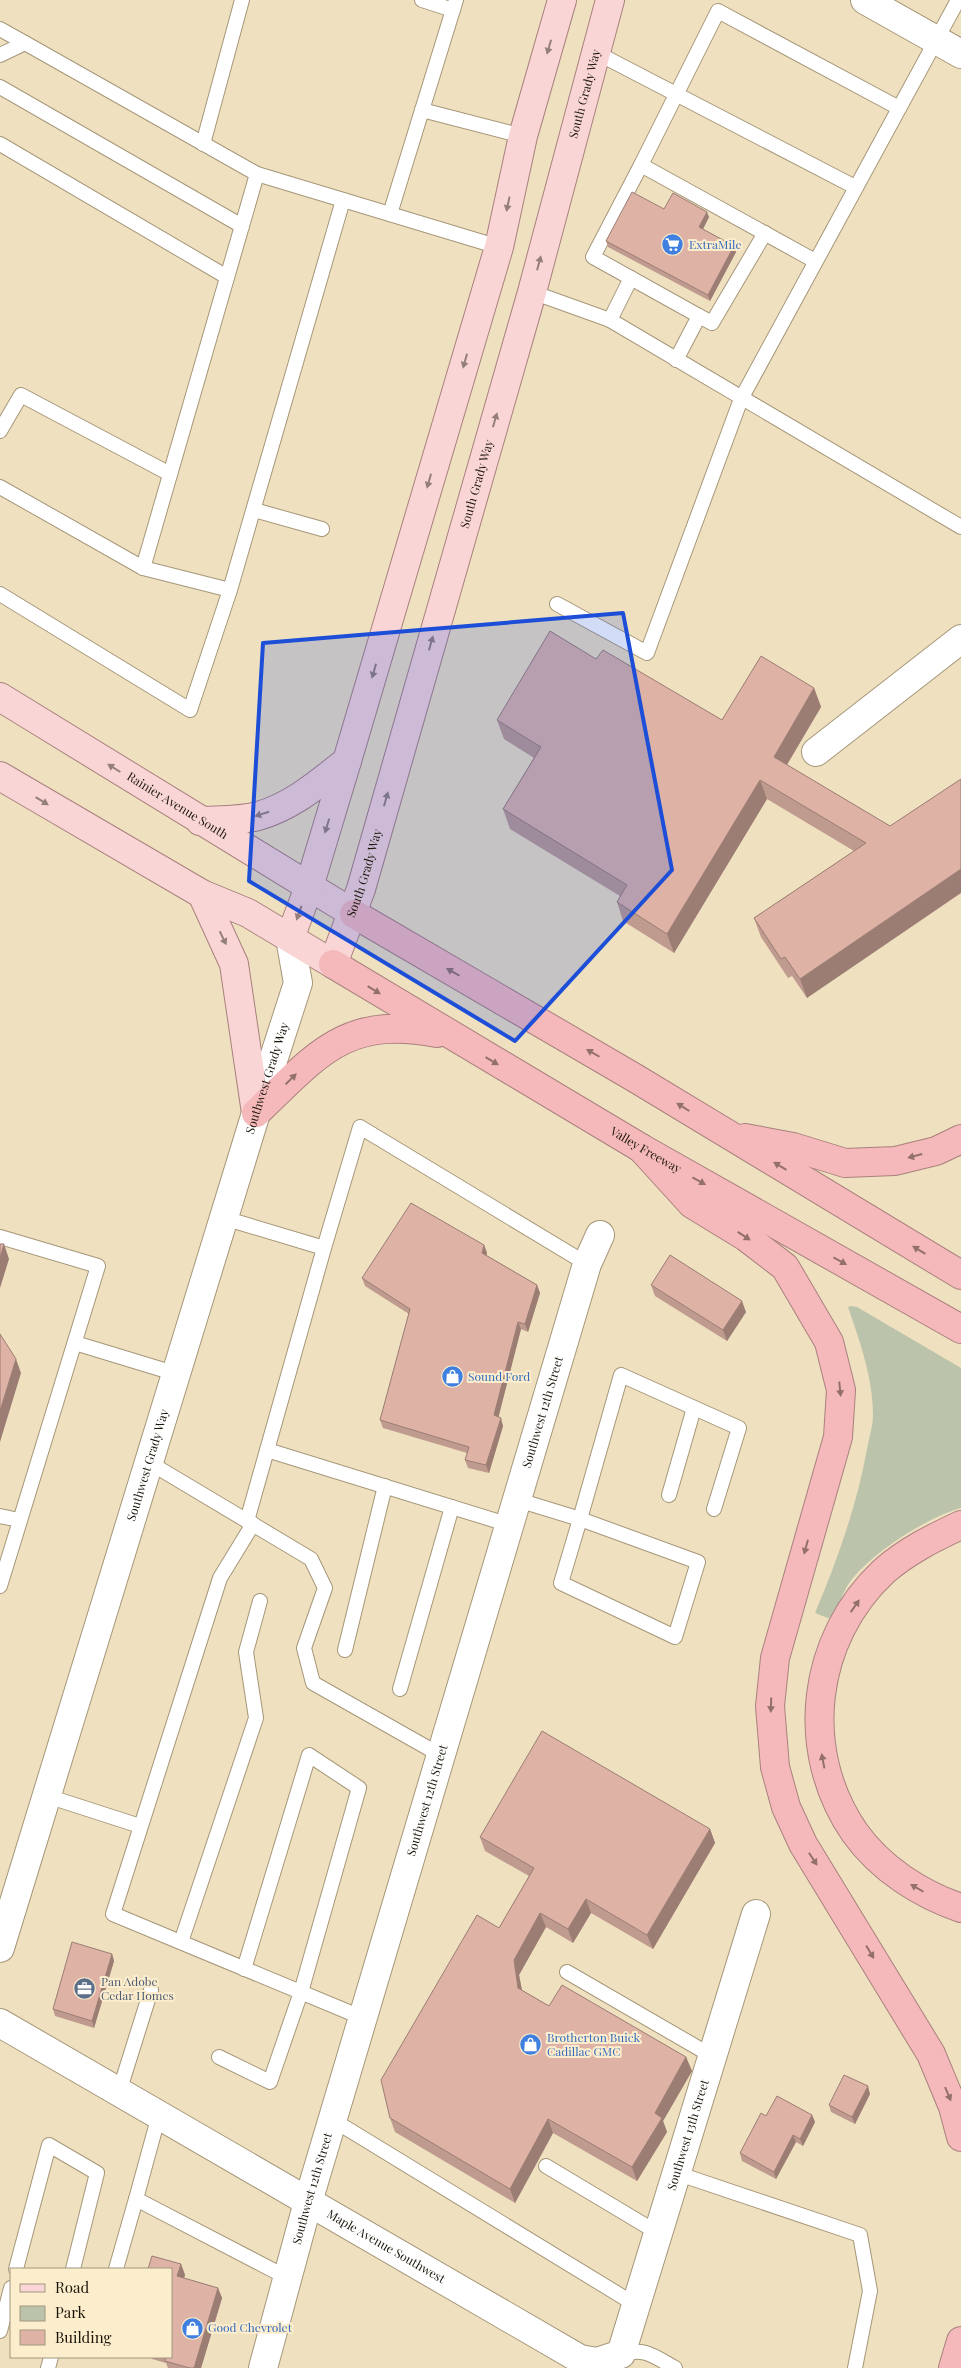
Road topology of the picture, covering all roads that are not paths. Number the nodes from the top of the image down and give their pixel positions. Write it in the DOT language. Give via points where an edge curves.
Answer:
graph roads {
  1 [pos="242,0"];
  2 [pos="422,0"];
  3 [pos="562,0"];
  4 [pos="610,0"];
  5 [pos="628,0"];
  6 [pos="865,0"];
  7 [pos="958,0"];
  8 [pos="455,5"];
  9 [pos="0,29"];
  10 [pos="937,39"];
  11 [pos="25,43"];
  12 [pos="595,52"];
  13 [pos="961,54"];
  14 [pos="0,55"];
  15 [pos="0,87"];
  16 [pos="676,93"];
  17 [pos="900,108"];
  18 [pos="422,110"];
  19 [pos="523,136"];
  20 [pos="0,144"];
  21 [pos="203,144"];
  22 [pos="641,165"];
  23 [pos="257,174"];
  24 [pos="855,187"];
  25 [pos="343,200"];
  26 [pos="390,214"];
  27 [pos="242,226"];
  28 [pos="765,234"];
  29 [pos="499,247"];
  30 [pos="815,261"];
  31 [pos="227,277"];
  32 [pos="631,278"];
  33 [pos="532,292"];
  34 [pos="699,316"];
  35 [pos="610,320"];
  36 [pos="676,360"];
  37 [pos="741,399"];
  38 [pos="0,431"];
  39 [pos="170,474"];
  40 [pos="0,487"];
  41 [pos="254,510"];
  42 [pos="961,527"];
  43 [pos="322,529"];
  44 [pos="143,568"];
  45 [pos="230,590"];
  46 [pos="0,594"];
  47 [pos="557,604"];
  48 [pos="961,639"];
  49 [pos="0,697"];
  50 [pos="816,752"];
  51 [pos="347,761"];
  52 [pos="0,776"];
  53 [pos="200,821"];
  54 [pos="309,887"];
  55 [pos="202,894"];
  56 [pos="354,914"];
  57 [pos="290,938"];
  58 [pos="333,964"];
  59 [pos="298,983"];
  60 [pos="450,1036"];
  61 [pos="256,1113"];
  62 [pos="724,1133"];
  63 [pos="961,1139"];
  64 [pos="641,1148"];
  65 [pos="224,1218"];
  66 [pos="600,1235"];
  67 [pos="0,1237"];
  68 [pos="324,1248"];
  69 [pos="587,1264"];
  70 [pos="961,1275"];
  71 [pos="961,1329"];
  72 [pos="75,1343"];
  73 [pos="177,1374"];
  74 [pos="694,1408"];
  75 [pos="267,1450"];
  76 [pos="150,1463"];
  77 [pos="385,1486"];
  78 [pos="669,1495"];
  79 [pos="518,1500"];
  80 [pos="452,1507"];
  81 [pos="714,1509"];
  82 [pos="0,1516"];
  83 [pos="580,1519"];
  84 [pos="19,1520"];
  85 [pos="250,1522"];
  86 [pos="510,1525"];
  87 [pos="961,1525"];
  88 [pos="4,1560"];
  89 [pos="0,1586"];
  90 [pos="260,1600"];
  91 [pos="345,1650"];
  92 [pos="400,1689"];
  93 [pos="442,1756"];
  94 [pos="47,1796"];
  95 [pos="140,1826"];
  96 [pos="961,1908"];
  97 [pos="756,1914"];
  98 [pos="181,1942"];
  99 [pos="0,1948"];
  100 [pos="244,1969"];
  101 [pos="567,1972"];
  102 [pos="151,1990"];
  103 [pos="301,1992"];
  104 [pos="363,2018"];
  105 [pos="0,2023"];
  106 [pos="712,2056"];
  107 [pos="219,2057"];
  108 [pos="119,2092"];
  109 [pos="159,2115"];
  110 [pos="333,2120"];
  111 [pos="961,2137"];
  112 [pos="546,2166"];
  113 [pos="676,2173"];
  114 [pos="136,2199"];
  115 [pos="308,2202"];
  116 [pos="658,2233"];
  117 [pos="16,2268"];
  118 [pos="73,2268"];
  119 [pos="116,2268"];
  120 [pos="288,2278"];
  121 [pos="10,2292"];
  122 [pos="636,2305"];
  123 [pos="0,2331"];
  124 [pos="961,2341"];
  125 [pos="618,2361"];
  126 [pos="263,2368"];
  127 [pos="675,2368"];
  128 [pos="855,2368"];
  129 [pos="953,2368"];
  1 -- 21 [label="lane"];
  2 -- 8 [label="lane"];
  3 -- 19 [label="main road, one-way"];
  4 -- 12 [label="main road, South Grady Way"];
  5 -- 12 [label="main road"];
  6 -- 10 [label="street"];
  7 -- 10 [label="lane"];
  8 -- 18 [label="lane"];
  9 -- 11 [label="lane"];
  10 -- 13 [label="street"];
  10 -- 17 [label="lane"];
  11 -- 14 [label="lane"];
  11 -- 21 [label="lane"];
  12 -- 16 [label="lane"];
  33 -- 12 [label="main road, South Grady Way, one-way"];
  15 -- 27 [label="lane"];
  16 -- 17 [label="lane" via="718,11"];
  16 -- 22 [label="lane"];
  16 -- 24 [label="lane"];
  17 -- 24 [label="lane"];
  18 -- 19 [label="lane"];
  18 -- 26 [label="lane"];
  19 -- 29 [label="main road, one-way"];
  20 -- 31 [label="lane"];
  21 -- 23 [label="lane"];
  22 -- 28 [label="lane"];
  22 -- 32 [label="lane" via="593,257"];
  23 -- 25 [label="lane"];
  23 -- 27 [label="lane"];
  24 -- 30 [label="lane"];
  25 -- 26 [label="lane"];
  25 -- 41 [label="lane"];
  26 -- 29 [label="lane"];
  27 -- 31 [label="lane"];
  28 -- 30 [label="lane"];
  28 -- 34 [label="lane" via="712,323"];
  29 -- 51 [label="main road, one-way"];
  30 -- 37 [label="lane"];
  31 -- 39 [label="lane"];
  32 -- 34 [label="lane"];
  32 -- 35 [label="lane"];
  33 -- 35 [label="lane"];
  56 -- 33 [label="main road, South Grady Way, one-way"];
  34 -- 36 [label="lane"];
  35 -- 36 [label="lane"];
  36 -- 37 [label="lane"];
  37 -- 42 [label="lane"];
  37 -- 47 [label="lane" via="647,653"];
  38 -- 39 [label="lane" via="21,395"];
  39 -- 44 [label="lane"];
  40 -- 44 [label="lane"];
  41 -- 43 [label="lane"];
  41 -- 45 [label="lane"];
  44 -- 45 [label="lane"];
  45 -- 46 [label="lane" via="190,710"];
  48 -- 50 [label="street"];
  53 -- 49 [label="main road, Rainier Avenue South, one-way"];
  51 -- 53 [label="main road, one-way" via="283,808 257,816"];
  51 -- 54 [label="main road, one-way"];
  52 -- 55 [label="main road, one-way"];
  53 -- 54 [label="main road, Rainier Avenue South"];
  54 -- 56 [label="main road, Rainier Avenue South"];
  54 -- 57 [label="main road, one-way"];
  55 -- 57 [label="main road" via="248,913"];
  55 -- 61 [label="main road, one-way" via="234,964"];
  56 -- 58 [label="main road, South Grady Way"];
  62 -- 56 [label="highway, one-way" via="636,1078"];
  57 -- 58 [label="main road"];
  57 -- 59 [label="street, Southwest Grady Way"];
  58 -- 59 [label="street"];
  58 -- 60 [label="highway, Valley Freeway, one-way"];
  59 -- 61 [label="street, Southwest Grady Way"];
  61 -- 60 [label="highway, one-way" via="303,1068 339,1040 375,1029 408,1027"];
  60 -- 64 [label="highway, Valley Freeway, one-way"];
  61 -- 65 [label="street, Southwest Grady Way"];
  63 -- 62 [label="highway, one-way" via="936,1151 896,1161 845,1163"];
  70 -- 62 [label="highway, one-way"];
  64 -- 71 [label="highway, Valley Freeway, one-way"];
  64 -- 111 [label="highway, one-way" via="692,1204 746,1237 785,1267 830,1342 841,1390 838,1437 775,1658 770,1706 775,1767 786,1807 803,1844 931,2054 953,2106"];
  65 -- 68 [label="lane"];
  65 -- 73 [label="street, Southwest Grady Way"];
  66 -- 69 [label="street, Southwest 12th Street"];
  67 -- 72 [label="lane" via="98,1266"];
  68 -- 69 [label="lane" via="360,1127"];
  68 -- 75 [label="lane"];
  69 -- 79 [label="street, Southwest 12th Street"];
  72 -- 73 [label="lane"];
  72 -- 84 [label="lane"];
  73 -- 76 [label="street, Southwest Grady Way"];
  74 -- 78 [label="lane"];
  74 -- 81 [label="lane" via="739,1428"];
  74 -- 83 [label="lane" via="621,1375"];
  75 -- 77 [label="lane"];
  75 -- 85 [label="lane"];
  76 -- 85 [label="lane"];
  76 -- 94 [label="street, Southwest Grady Way"];
  77 -- 80 [label="lane"];
  77 -- 91 [label="lane"];
  79 -- 83 [label="lane"];
  79 -- 86 [label="street, Southwest 12th Street"];
  80 -- 86 [label="lane"];
  80 -- 92 [label="lane"];
  82 -- 84 [label="lane"];
  83 -- 83 [label="lane" via="698,1562 675,1637 561,1583"];
  84 -- 88 [label="lane"];
  85 -- 93 [label="lane" via="311,1559 325,1588 304,1648 313,1684"];
  85 -- 95 [label="lane" via="220,1578"];
  86 -- 93 [label="street, Southwest 12th Street"];
  96 -- 87 [label="highway, one-way" via="937,1900 906,1881 879,1860 855,1833 836,1798 824,1765 818,1728 827,1659 849,1615 883,1572 907,1552"];
  88 -- 89 [label="lane"];
  90 -- 98 [label="lane" via="246,1652 256,1718"];
  93 -- 104 [label="street, Southwest 12th Street"];
  94 -- 95 [label="lane"];
  94 -- 99 [label="street, Southwest Grady Way"];
  95 -- 98 [label="lane" via="113,1914"];
  97 -- 106 [label="street, Southwest 13th Street"];
  98 -- 100 [label="lane"];
  100 -- 103 [label="lane"];
  100 -- 103 [label="lane" via="309,1756 359,1788"];
  101 -- 106 [label="lane"];
  102 -- 108 [label="lane"];
  103 -- 104 [label="lane"];
  103 -- 107 [label="lane" via="270,2082"];
  104 -- 110 [label="street, Southwest 12th Street"];
  105 -- 108 [label="street, Maple Avenue Southwest"];
  106 -- 113 [label="street, Southwest 13th Street"];
  108 -- 109 [label="street, Maple Avenue Southwest"];
  109 -- 114 [label="lane"];
  109 -- 115 [label="street, Maple Avenue Southwest"];
  110 -- 115 [label="street, Southwest 12th Street"];
  110 -- 122 [label="lane"];
  112 -- 116 [label="lane"];
  113 -- 116 [label="street, Southwest 13th Street"];
  113 -- 128 [label="lane" via="860,2235 870,2291"];
  114 -- 119 [label="lane"];
  114 -- 120 [label="lane"];
  115 -- 120 [label="street, Southwest 12th Street"];
  115 -- 125 [label="street, Maple Avenue Southwest" via="580,2359"];
  116 -- 122 [label="street, Southwest 13th Street"];
  117 -- 118 [label="lane" via="49,2145 97,2173"];
  120 -- 126 [label="street, Southwest 12th Street"];
  121 -- 123 [label="lane"];
  122 -- 125 [label="street, Southwest 13th Street"];
  124 -- 129 [label="highway"];
  125 -- 127 [label="lane" via="637,2350"];
}
